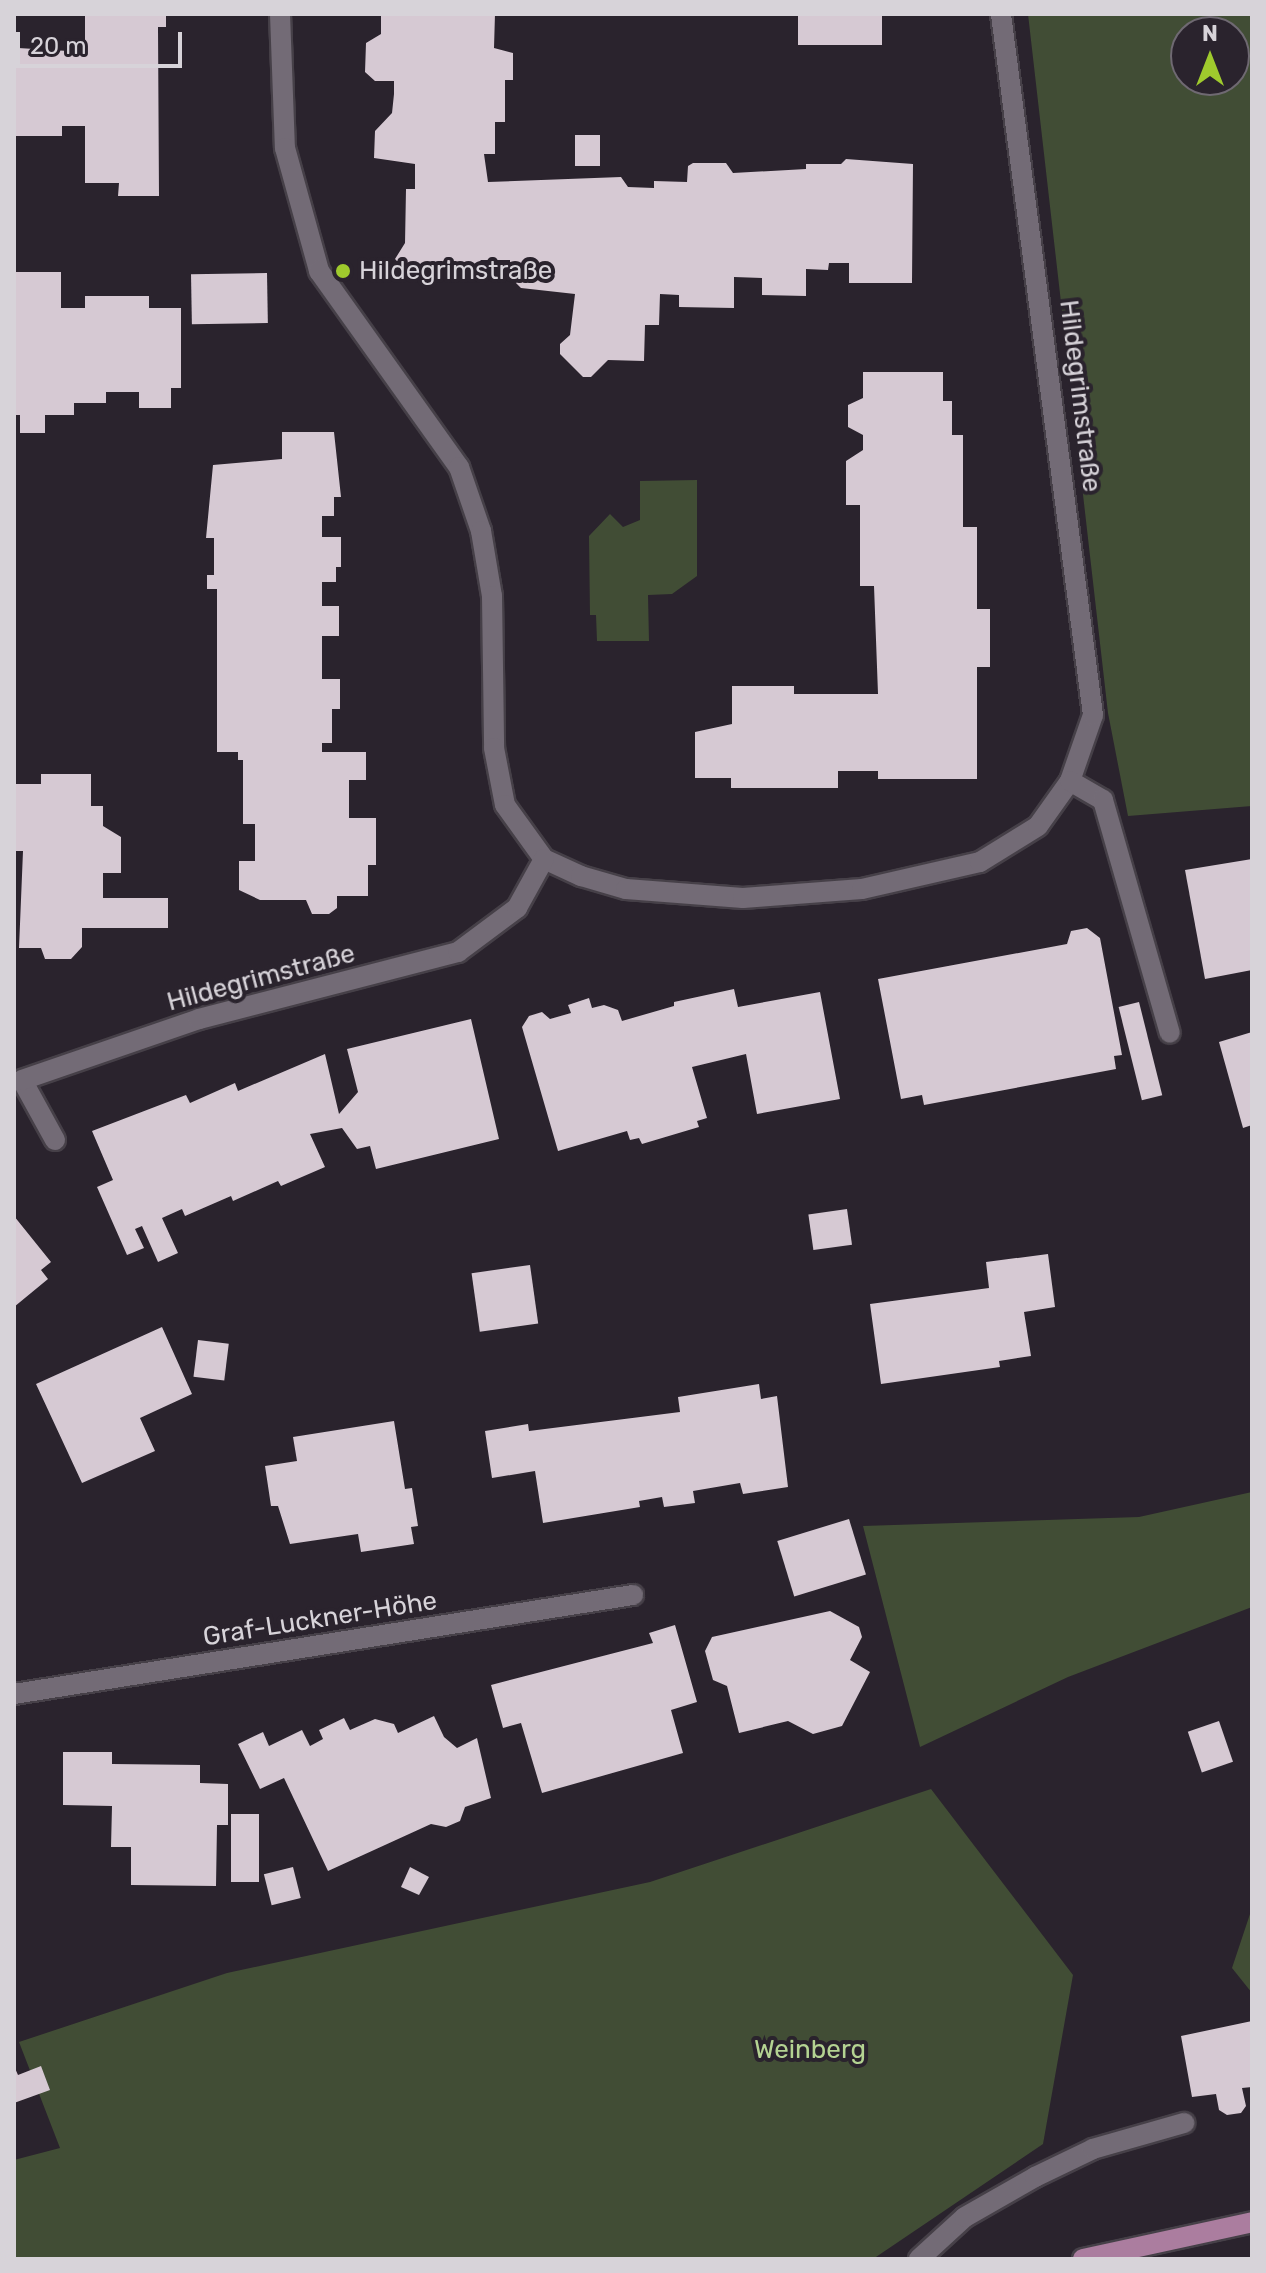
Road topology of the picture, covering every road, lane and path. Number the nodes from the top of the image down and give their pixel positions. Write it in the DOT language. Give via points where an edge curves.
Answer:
graph roads {
  1 [pos="280,14"];
  2 [pos="1001,14"];
  3 [pos="1070,781"];
  4 [pos="544,859"];
  5 [pos="1170,1033"];
  6 [pos="55,1140"];
  7 [pos="633,1595"];
  8 [pos="14,1694"];
  9 [pos="1184,2123"];
  10 [pos="1252,2222"];
  11 [pos="919,2259"];
  12 [pos="1083,2259"];
  1 -- 4 [label="street" via="285,148 319,271 459,467 481,531 492,596 494,748 505,805"];
  2 -- 3 [label="street, Hildegrimstraße" via="1093,715"];
  3 -- 4 [label="street, Hildegrimstraße" via="1038,826 980,862 862,889 743,898 626,889"];
  3 -- 5 [label="street" via="1103,800"];
  4 -- 6 [label="street, Hildegrimstraße" via="517,908 458,952 199,1019 22,1080"];
  7 -- 8 [label="street, Graf-Luckner-Höhe"];
  9 -- 11 [label="street" via="1093,2149 1035,2177 965,2217"];
  10 -- 12 [label="main road"];
}
